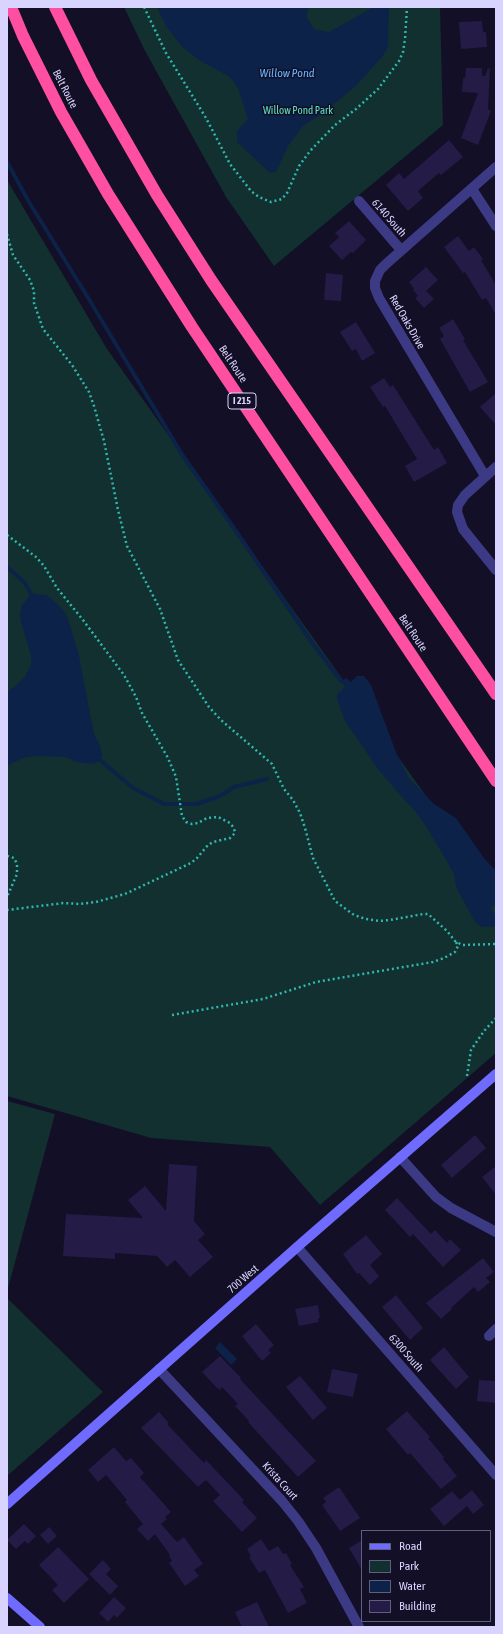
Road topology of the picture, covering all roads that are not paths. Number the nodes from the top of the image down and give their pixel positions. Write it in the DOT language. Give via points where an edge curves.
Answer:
graph roads {
  1 [pos="11,7"];
  2 [pos="55,7"];
  3 [pos="496,167"];
  4 [pos="472,189"];
  5 [pos="359,201"];
  6 [pos="496,226"];
  7 [pos="401,250"];
  8 [pos="496,467"];
  9 [pos="485,476"];
  10 [pos="496,570"];
  11 [pos="496,694"];
  12 [pos="496,781"];
  13 [pos="496,1074"];
  14 [pos="400,1158"];
  15 [pos="496,1232"];
  16 [pos="297,1247"];
  17 [pos="159,1369"];
  18 [pos="496,1475"];
  19 [pos="7,1504"];
  20 [pos="7,1598"];
  21 [pos="40,1627"];
  22 [pos="359,1627"];
  1 -- 12 [label="highway, Belt Route / I 215" via="61,112 108,194 192,327"];
  2 -- 11 [label="highway" via="91,80 157,195 211,280"];
  3 -- 4 [label="street, Red Oaks Drive"];
  4 -- 6 [label="street"];
  4 -- 7 [label="street, Red Oaks Drive"];
  5 -- 7 [label="street, 6140 South"];
  7 -- 9 [label="street, Red Oaks Drive" via="376,275 375,288"];
  8 -- 9 [label="street"];
  9 -- 10 [label="street" via="465,495 458,505 457,512 463,529"];
  13 -- 14 [label="main road, 700 West"];
  14 -- 15 [label="street" via="436,1197"];
  14 -- 16 [label="main road, 700 West"];
  16 -- 17 [label="main road, 700 West"];
  16 -- 18 [label="street, 6300 South"];
  17 -- 19 [label="main road, 700 West"];
  17 -- 22 [label="street, Krista Court" via="298,1520"];
  20 -- 21 [label="main road"];
}
